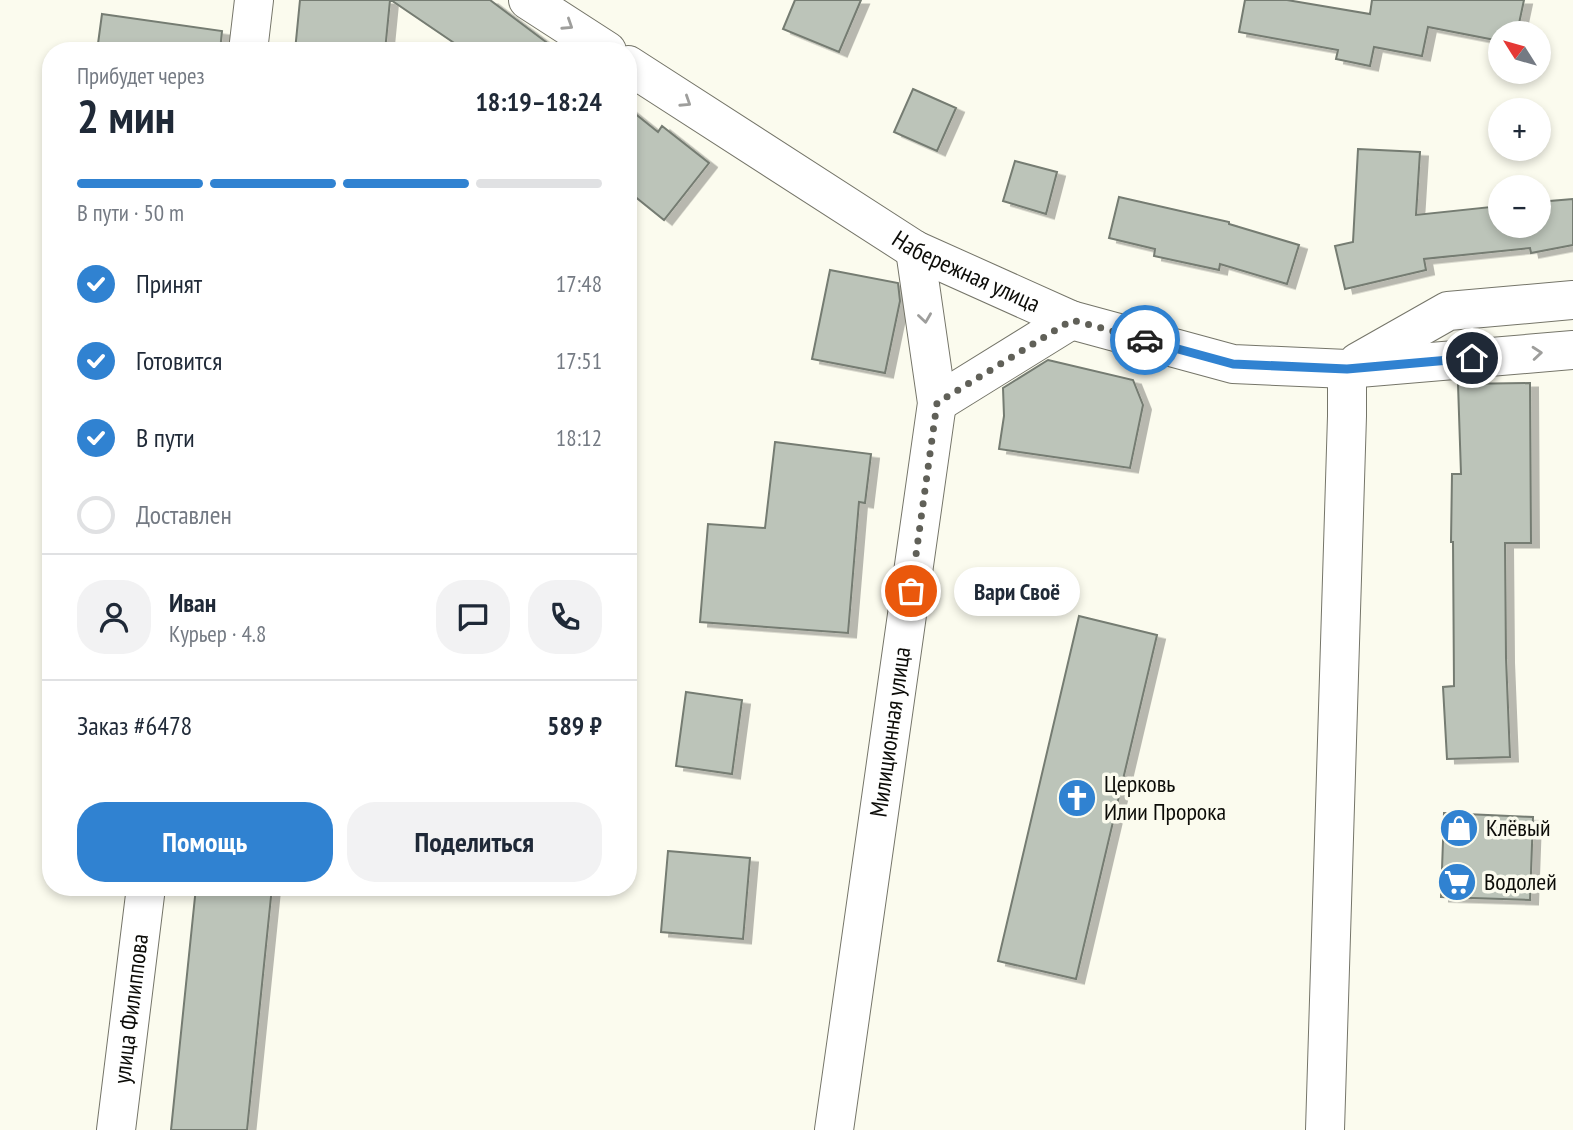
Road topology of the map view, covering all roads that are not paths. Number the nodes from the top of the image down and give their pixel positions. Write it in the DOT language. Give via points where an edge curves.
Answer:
graph roads {
  1 [pos="254,0"];
  2 [pos="528,0"];
  3 [pos="249,42"];
  4 [pos="593,42"];
  5 [pos="637,71"];
  6 [pos="915,250"];
  7 [pos="1573,300"];
  8 [pos="1072,320"];
  9 [pos="1573,350"];
  10 [pos="1347,369"];
  11 [pos="937,403"];
  12 [pos="145,896"];
  13 [pos="116,1130"];
  14 [pos="834,1130"];
  15 [pos="1325,1130"];
  1 -- 3 [label="street"];
  2 -- 4 [label="street, one-way"];
  5 -- 6 [label="street, Набережная улица, one-way"];
  6 -- 8 [label="street, Набережная улица"];
  6 -- 11 [label="street, Милиционная улица, one-way"];
  7 -- 10 [label="street" via="1448,311"];
  8 -- 10 [label="street, Набережная улица" via="1233,364"];
  8 -- 11 [label="street"];
  10 -- 9 [label="street, Набережная улица, one-way"];
  10 -- 15 [label="street"];
  11 -- 14 [label="street, Милиционная улица"];
  12 -- 13 [label="street, улица Филиппова"];
}
